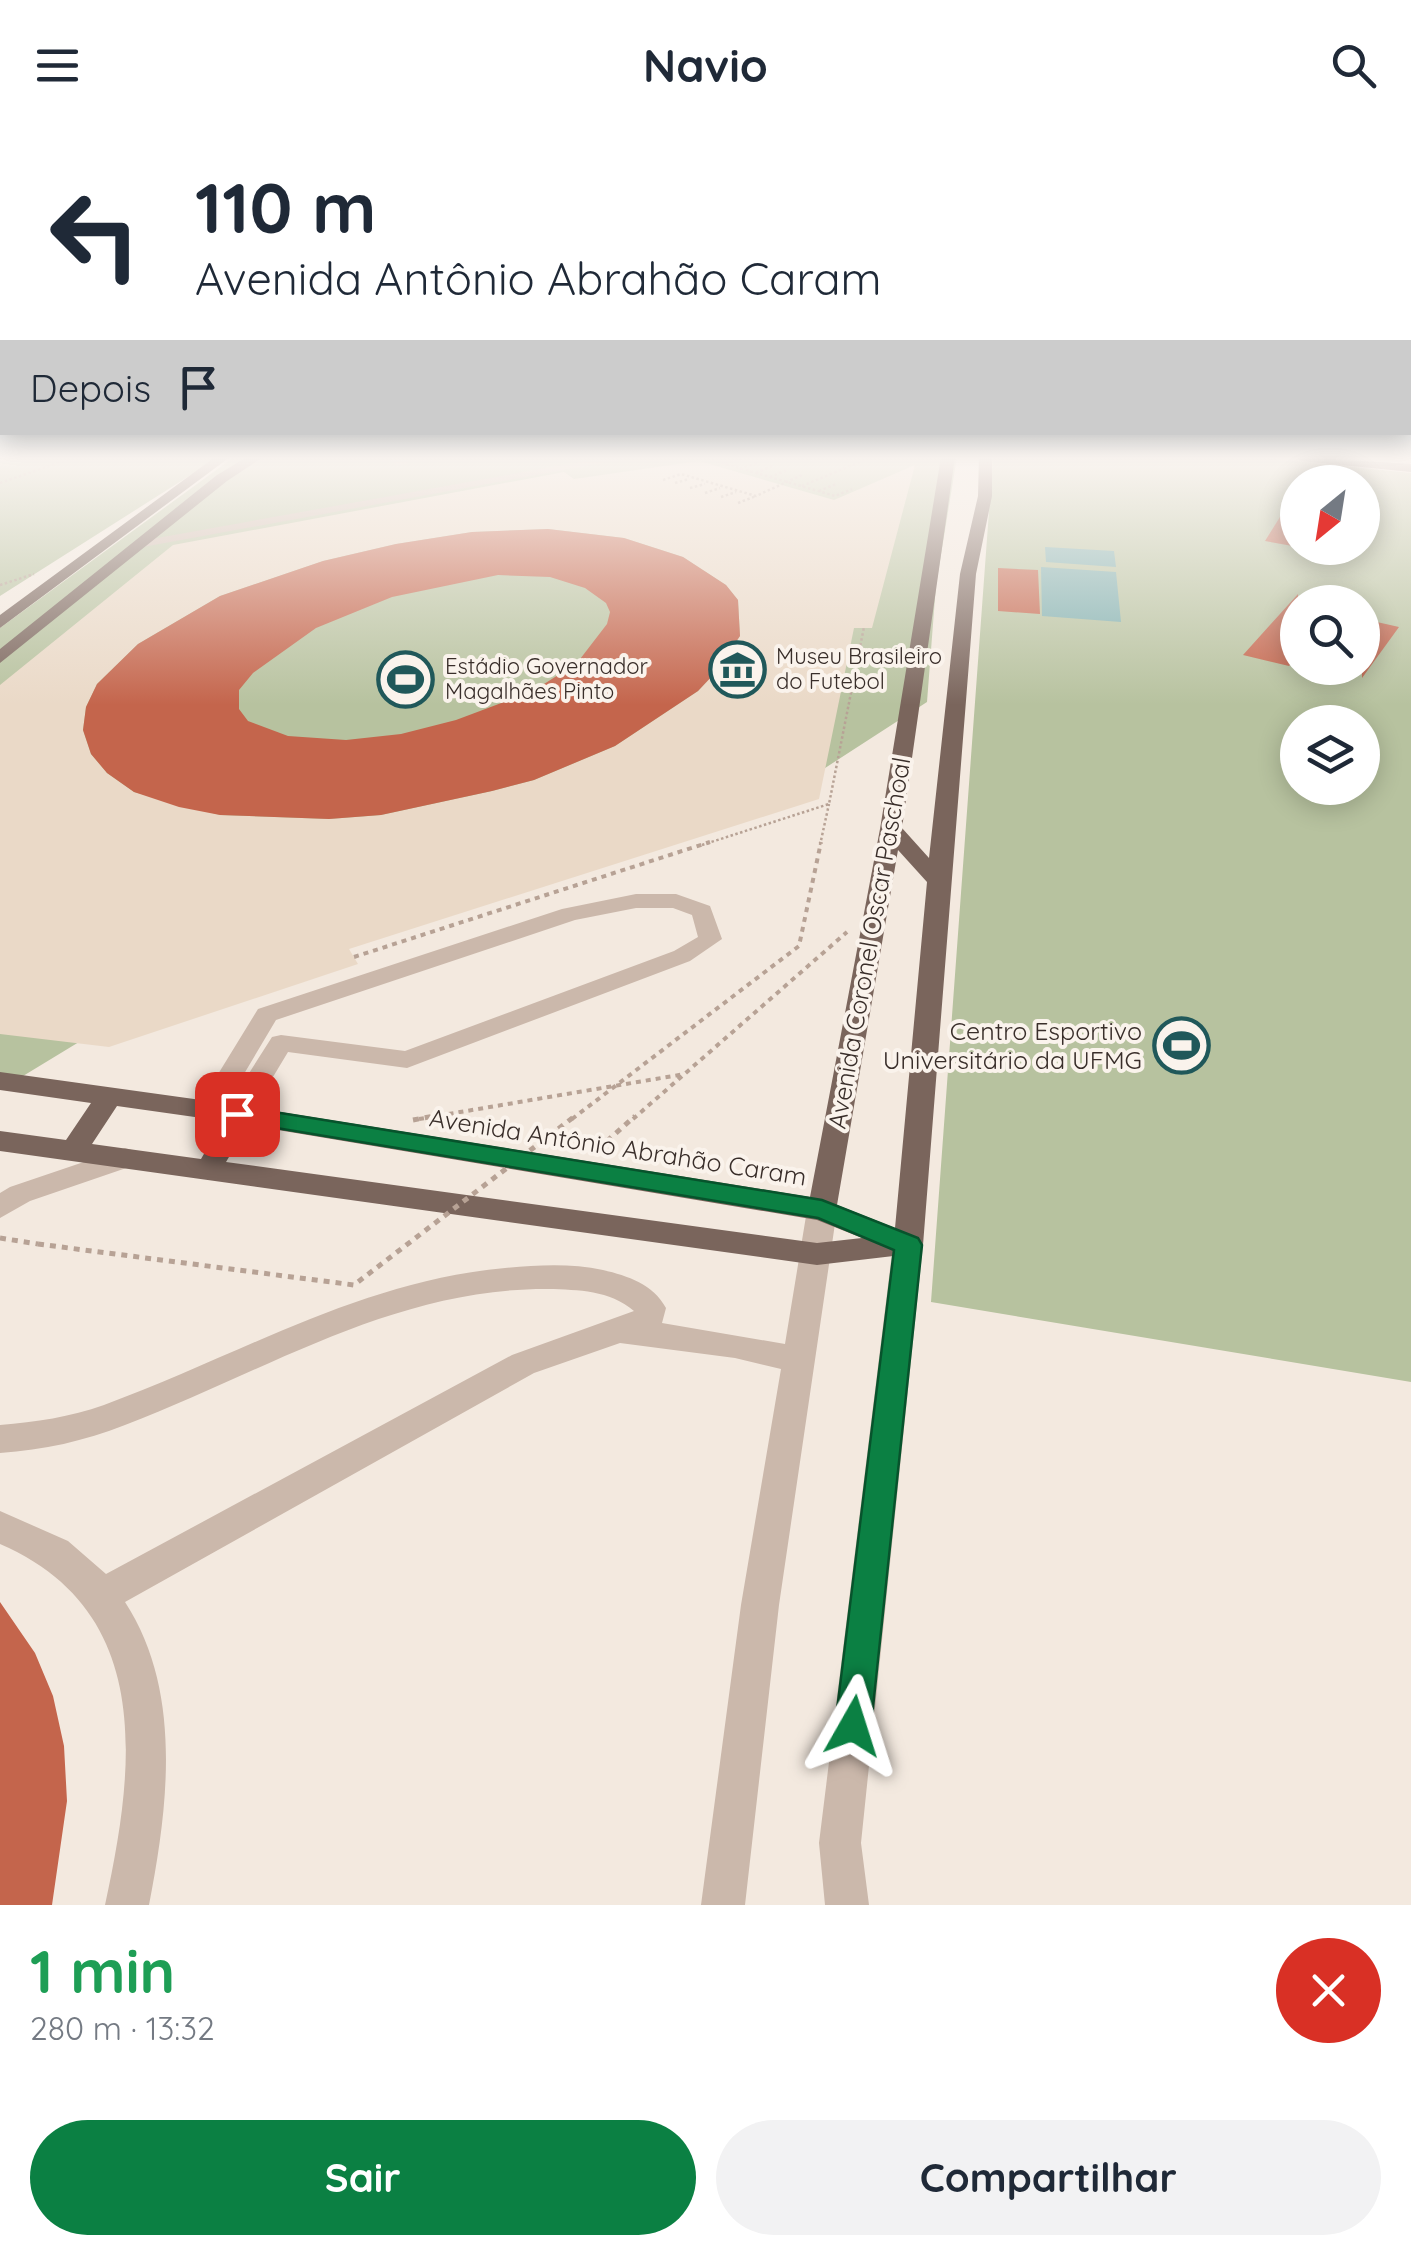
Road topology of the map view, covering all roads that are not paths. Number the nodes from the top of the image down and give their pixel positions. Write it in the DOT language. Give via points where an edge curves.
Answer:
graph roads {
  1 [pos="146,540"];
  2 [pos="156,540"];
  3 [pos="945,540"];
  4 [pos="966,540"];
  5 [pos="106,541"];
  6 [pos="143,542"];
  7 [pos="968,574"];
  8 [pos="930,582"];
  9 [pos="0,623"];
  10 [pos="31,635"];
  11 [pos="0,647"];
  12 [pos="0,658"];
  13 [pos="891,830"];
  14 [pos="938,881"];
  15 [pos="0,1082"];
  16 [pos="108,1096"];
  17 [pos="228,1113"];
  18 [pos="0,1141"];
  19 [pos="73,1151"];
  20 [pos="125,1158"];
  21 [pos="208,1170"];
  22 [pos="0,1206"];
  23 [pos="822,1210"];
  24 [pos="908,1245"];
  25 [pos="817,1254"];
  26 [pos="622,1331"];
  27 [pos="800,1360"];
  28 [pos="0,1438"];
  29 [pos="0,1527"];
  30 [pos="101,1596"];
  31 [pos="127,1905"];
  32 [pos="723,1905"];
  33 [pos="847,1905"];
  1 -- 6 [label="main road"];
  2 -- 6 [label="street"];
  3 -- 8 [label="main road, Avenida Coronel Oscar Paschoal"];
  4 -- 7 [label="main road, Avenida Coronel Oscar Paschoal"];
  5 -- 6 [label="main road"];
  5 -- 9 [label="main road"];
  6 -- 10 [label="main road"];
  7 -- 8 [label="main road"];
  7 -- 14 [label="main road, Avenida Coronel Oscar Paschoal"];
  8 -- 13 [label="main road, Avenida Coronel Oscar Paschoal"];
  10 -- 11 [label="main road"];
  10 -- 12 [label="main road"];
  13 -- 14 [label="main road"];
  13 -- 23 [label="main road, Avenida Coronel Oscar Paschoal"];
  14 -- 24 [label="main road, Avenida Coronel Oscar Paschoal"];
  15 -- 16 [label="main road, Avenida Antônio Abrahão Caram"];
  16 -- 17 [label="main road, Avenida Antônio Abrahão Caram"];
  16 -- 19 [label="main road"];
  17 -- 17 [label="street" via="281,1043 408,1060 682,956 710,940 702,911 676,901 570,914 267,1015"];
  17 -- 21 [label="main road"];
  17 -- 23 [label="main road, Avenida Antônio Abrahão Caram"];
  18 -- 19 [label="main road"];
  19 -- 20 [label="main road"];
  20 -- 21 [label="main road"];
  20 -- 22 [label="street"];
  21 -- 25 [label="main road"];
  23 -- 24 [label="main road, Avenida Antônio Abrahão Caram"];
  23 -- 25 [label="street, Avenida Coronel Oscar Paschoal"];
  24 -- 25 [label="main road"];
  24 -- 33 [label="street, Avenida Coronel Oscar Paschoal" via="840,1843"];
  25 -- 27 [label="street, Avenida Coronel Oscar Paschoal"];
  26 -- 27 [label="street"];
  26 -- 28 [label="street" via="648,1320 650,1308 642,1296 593,1280 525,1275 456,1283 376,1306 109,1418 46,1438"];
  26 -- 30 [label="street" via="523,1364"];
  27 -- 32 [label="street, Avenida Coronel Oscar Paschoal" via="760,1605"];
  29 -- 30 [label="street" via="62,1557"];
  30 -- 31 [label="street" via="120,1628 142,1700 149,1753 142,1844"];
}
